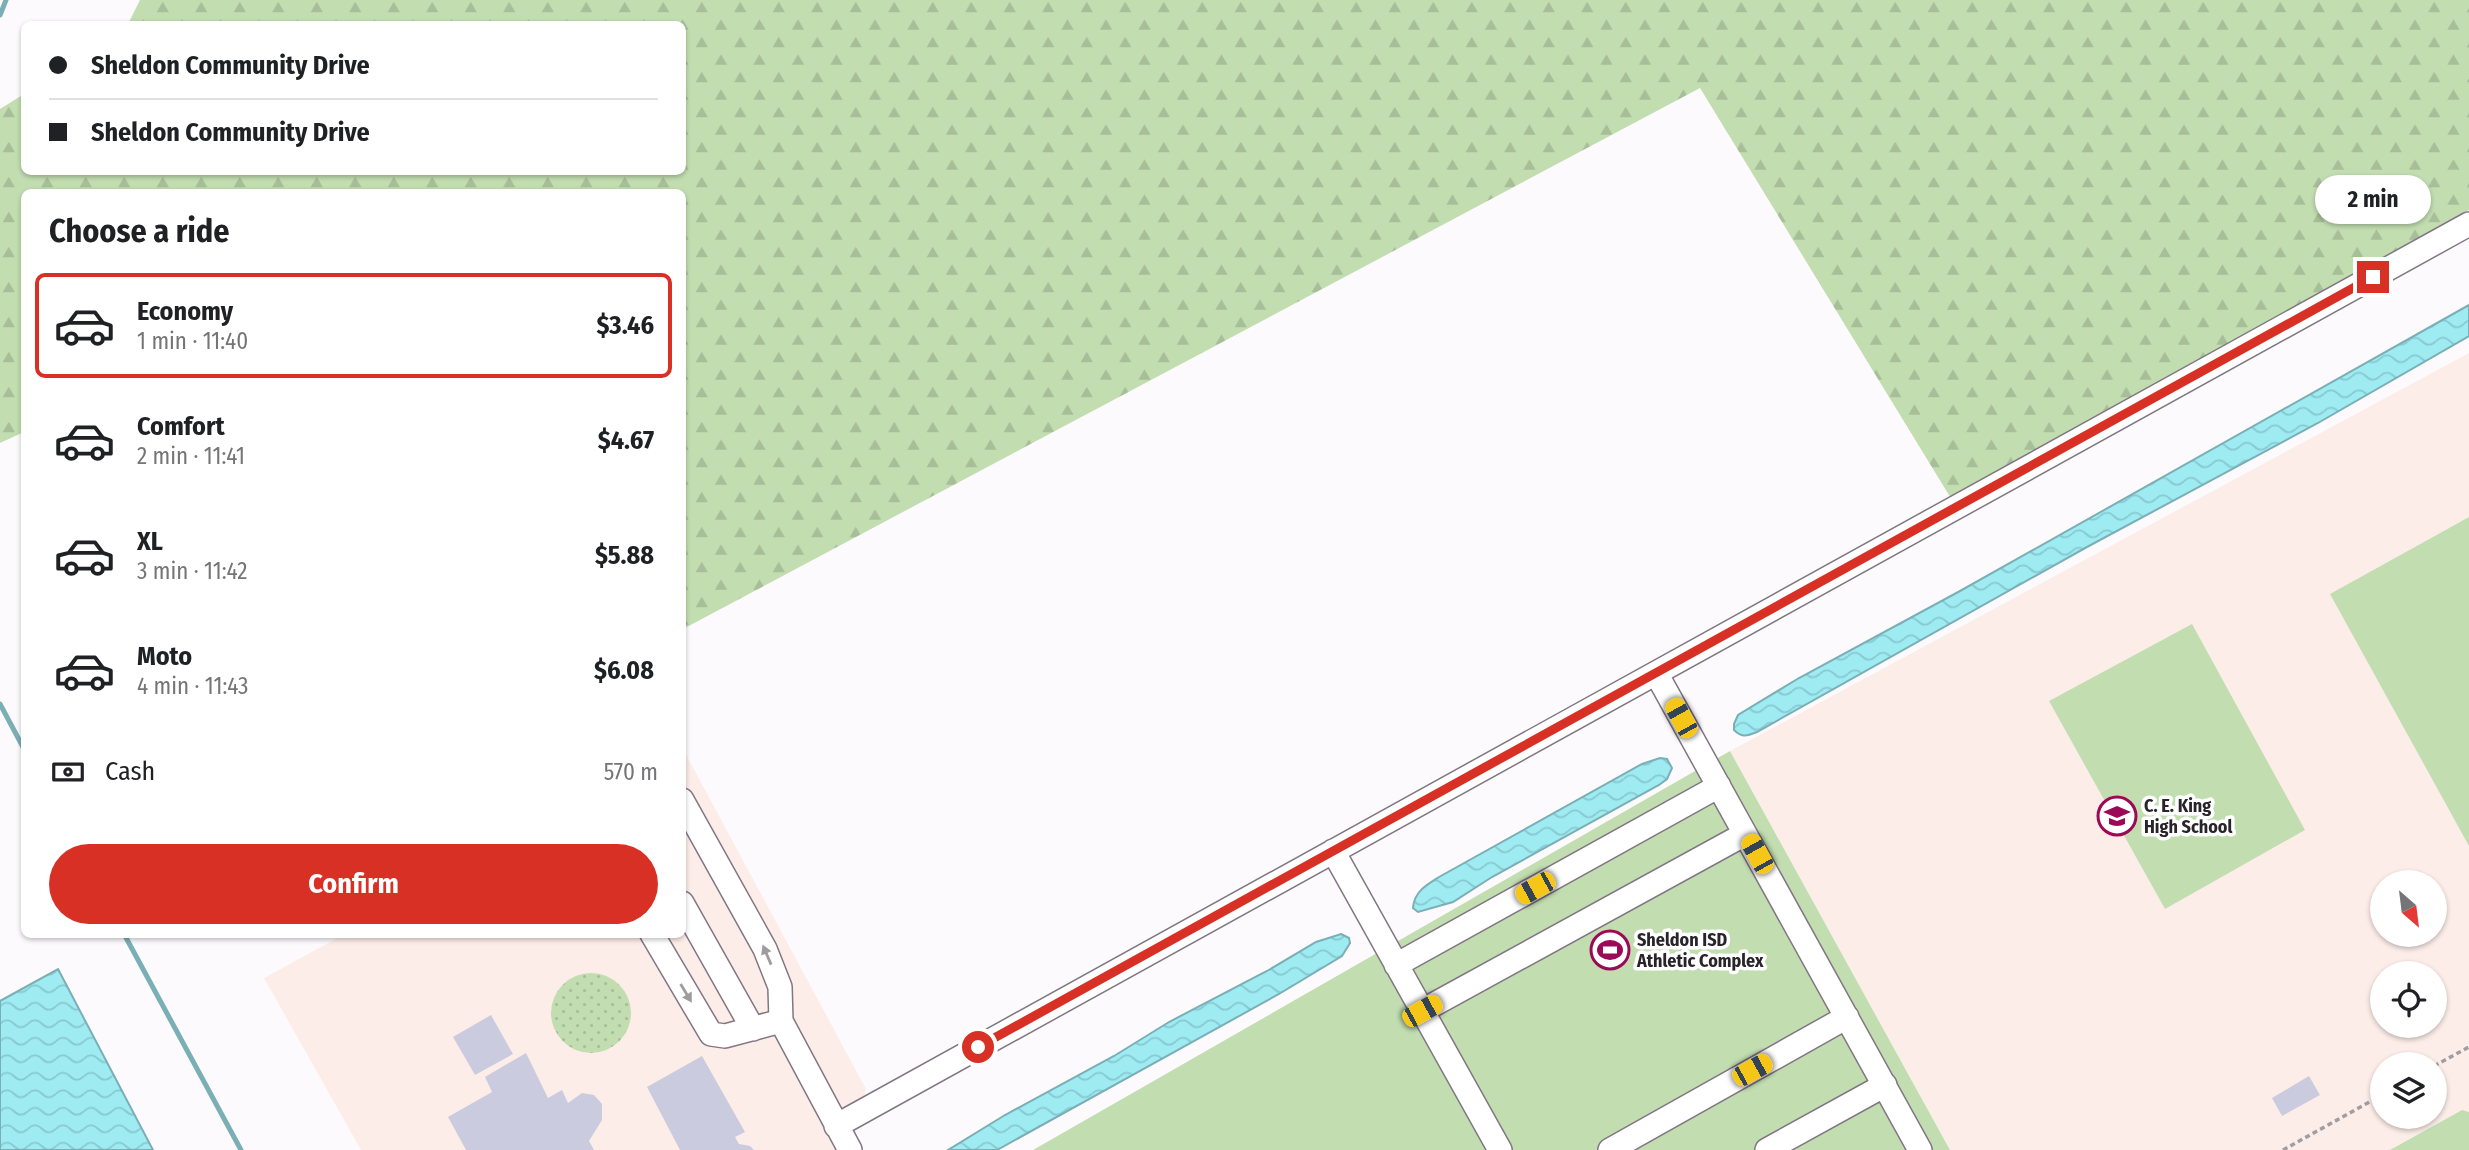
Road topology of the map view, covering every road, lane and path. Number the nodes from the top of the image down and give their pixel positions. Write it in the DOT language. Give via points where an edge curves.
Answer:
graph roads {
  1 [pos="2469,224"];
  2 [pos="1656,673"];
  3 [pos="1719,786"];
  4 [pos="686,809"];
  5 [pos="1745,834"];
  6 [pos="1333,851"];
  7 [pos="686,910"];
  8 [pos="654,938"];
  9 [pos="1396,965"];
  10 [pos="1422,1011"];
  11 [pos="1847,1017"];
  12 [pos="781,1021"];
  13 [pos="753,1029"];
  14 [pos="2469,1047"];
  15 [pos="2447,1059"];
  16 [pos="1885,1085"];
  17 [pos="2370,1103"];
  18 [pos="836,1126"];
  19 [pos="850,1150"];
  20 [pos="1500,1150"];
  21 [pos="1610,1150"];
  22 [pos="1767,1150"];
  23 [pos="1920,1150"];
  24 [pos="2283,1150"];
  1 -- 2 [label="street"];
  2 -- 3 [label="street"];
  2 -- 6 [label="street"];
  3 -- 5 [label="street"];
  3 -- 9 [label="street"];
  12 -- 4 [label="street, one-way" via="780,987 765,949"];
  5 -- 10 [label="street"];
  5 -- 11 [label="street"];
  6 -- 9 [label="street"];
  6 -- 18 [label="street"];
  7 -- 13 [label="street"];
  8 -- 13 [label="street, one-way" via="711,1034 725,1036"];
  9 -- 10 [label="street"];
  10 -- 20 [label="street"];
  11 -- 16 [label="street"];
  11 -- 21 [label="street"];
  12 -- 13 [label="street"];
  12 -- 18 [label="street"];
  14 -- 15 [label="path"];
  16 -- 22 [label="street"];
  16 -- 23 [label="street"];
  17 -- 24 [label="path"];
  18 -- 19 [label="street"];
}
